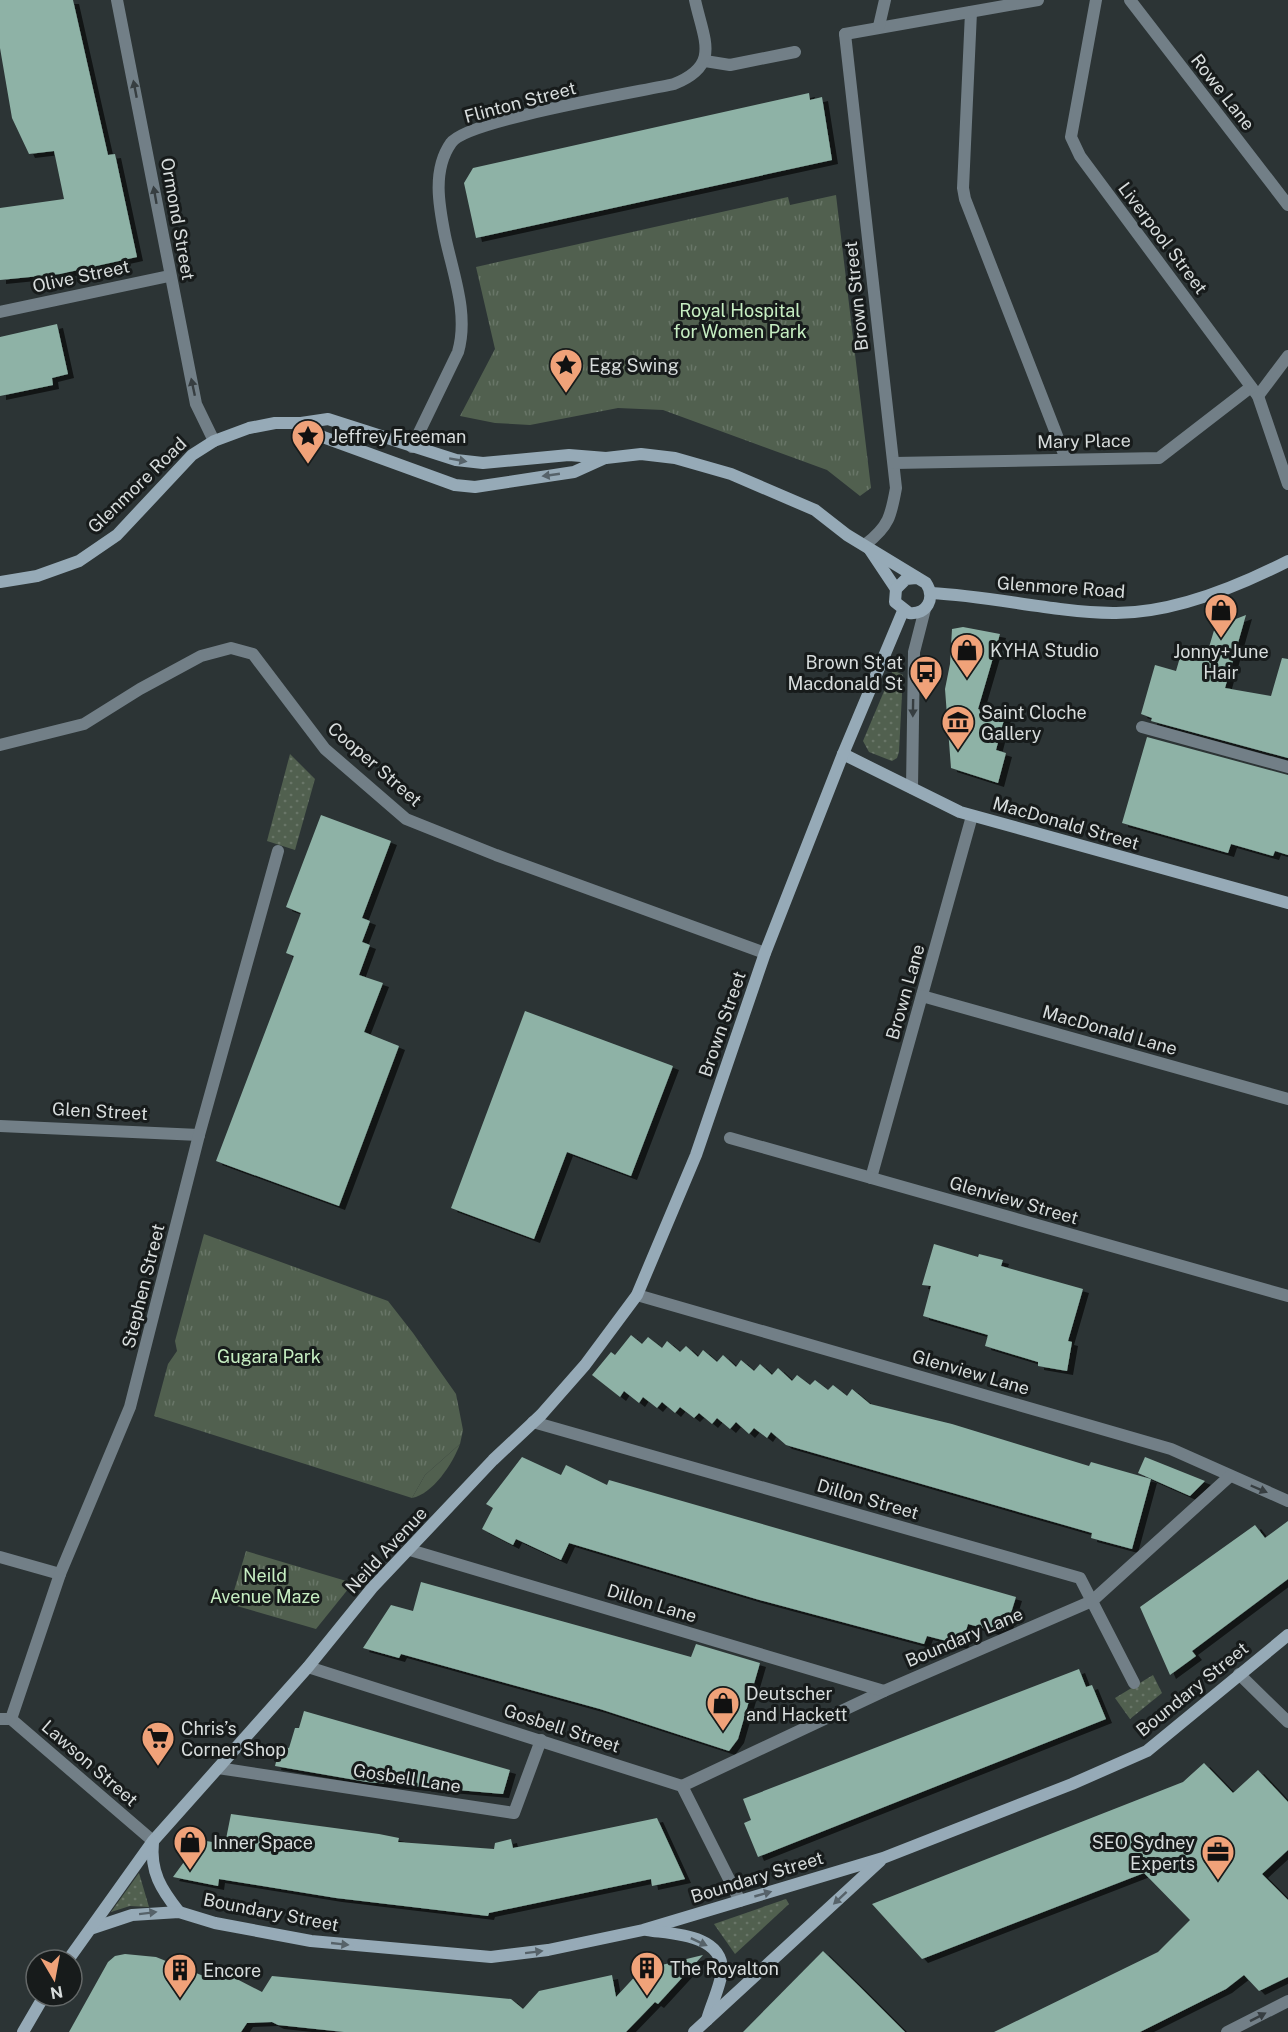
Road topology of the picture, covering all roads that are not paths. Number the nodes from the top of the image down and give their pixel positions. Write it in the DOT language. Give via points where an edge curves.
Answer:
graph roads {
  1 [pos="117,0"];
  2 [pos="695,0"];
  3 [pos="885,0"];
  4 [pos="1096,0"];
  5 [pos="1130,0"];
  6 [pos="1031,1"];
  7 [pos="971,12"];
  8 [pos="879,26"];
  9 [pos="795,52"];
  10 [pos="705,61"];
  11 [pos="1288,205"];
  12 [pos="170,276"];
  13 [pos="0,312"];
  14 [pos="1288,356"];
  15 [pos="1254,392"];
  16 [pos="301,423"];
  17 [pos="214,441"];
  18 [pos="412,447"];
  19 [pos="606,458"];
  20 [pos="1066,459"];
  21 [pos="894,463"];
  22 [pos="1288,484"];
  23 [pos="866,544"];
  24 [pos="1288,561"];
  25 [pos="916,578"];
  26 [pos="0,582"];
  27 [pos="896,589"];
  28 [pos="931,592"];
  29 [pos="925,609"];
  30 [pos="903,611"];
  31 [pos="1142,727"];
  32 [pos="0,745"];
  33 [pos="843,754"];
  34 [pos="1288,767"];
  35 [pos="912,788"];
  36 [pos="972,816"];
  37 [pos="278,851"];
  38 [pos="1288,903"];
  39 [pos="765,953"];
  40 [pos="922,996"];
  41 [pos="1288,1099"];
  42 [pos="0,1126"];
  43 [pos="199,1135"];
  44 [pos="730,1138"];
  45 [pos="871,1178"];
  46 [pos="637,1295"];
  47 [pos="1288,1296"];
  48 [pos="533,1422"];
  49 [pos="1230,1476"];
  50 [pos="1288,1501"];
  51 [pos="410,1550"];
  52 [pos="0,1557"];
  53 [pos="60,1574"];
  54 [pos="1092,1601"];
  55 [pos="1288,1635"];
  56 [pos="308,1667"];
  57 [pos="1239,1674"];
  58 [pos="1134,1683"];
  59 [pos="884,1691"];
  60 [pos="5,1719"];
  61 [pos="1288,1722"];
  62 [pos="541,1740"];
  63 [pos="218,1768"];
  64 [pos="682,1786"];
  65 [pos="153,1841"];
  66 [pos="884,1858"];
  67 [pos="740,1901"];
  68 [pos="179,1912"];
  69 [pos="92,1929"];
  70 [pos="643,1930"];
  71 [pos="77,1948"];
  72 [pos="1288,2001"];
  73 [pos="37,2008"];
  74 [pos="706,2021"];
  75 [pos="23,2032"];
  76 [pos="694,2032"];
  77 [pos="1227,2032"];
  12 -- 1 [label="street, Ormond Street, one-way"];
  2 -- 10 [label="street"];
  3 -- 8 [label="street"];
  4 -- 15 [label="street, Liverpool Street" via="1071,138 1080,156"];
  5 -- 11 [label="street, Rowe Lane"];
  6 -- 7 [label="street"];
  7 -- 8 [label="street"];
  7 -- 20 [label="street" via="965,198"];
  8 -- 21 [label="street, Brown Street" via="845,34"];
  9 -- 10 [label="street" via="730,65"];
  10 -- 18 [label="street, Flinton Street" via="699,71 674,84 471,129 452,141 441,162 438,184 463,337"];
  12 -- 13 [label="street, Olive Street"];
  17 -- 12 [label="street, Ormond Street, one-way" via="196,404"];
  14 -- 15 [label="street, Mary Place"];
  15 -- 20 [label="street, Mary Place" via="1159,458"];
  15 -- 22 [label="street, Liverpool Street"];
  16 -- 17 [label="street, Glenmore Road" via="258,426"];
  16 -- 18 [label="street, Glenmore Road" via="328,419"];
  19 -- 16 [label="street, Glenmore Road, one-way" via="574,472 475,487 454,485 323,438"];
  17 -- 26 [label="street, Glenmore Road" via="192,454 117,535 79,561 37,576"];
  18 -- 19 [label="street, Glenmore Road, one-way" via="456,460 483,463 569,455"];
  19 -- 23 [label="street, Glenmore Road" via="641,454 675,458 731,474 815,510"];
  20 -- 21 [label="street, Mary Place"];
  21 -- 23 [label="street, Brown Street" via="896,488 892,512 886,526"];
  23 -- 25 [label="street, Glenmore Road"];
  23 -- 27 [label="street, Glenmore Road"];
  24 -- 28 [label="street, Glenmore Road" via="1229,589 1178,604 1115,613"];
  25 -- 27 [label="street" via="906,579"];
  25 -- 28 [label="street" via="926,583"];
  27 -- 30 [label="street" via="896,602"];
  28 -- 29 [label="street"];
  29 -- 30 [label="street" via="915,614"];
  29 -- 35 [label="street, one-way" via="914,652"];
  30 -- 33 [label="street, Brown Street"];
  31 -- 34 [label="street"];
  32 -- 39 [label="street, Cooper Street" via="84,724 201,656 231,648 253,654 325,748 406,819"];
  33 -- 35 [label="street, MacDonald Street"];
  33 -- 39 [label="street, Brown Street"];
  35 -- 36 [label="street, MacDonald Street"];
  36 -- 38 [label="street, MacDonald Street"];
  36 -- 40 [label="street, Brown Lane"];
  37 -- 43 [label="street, Stephen Street"];
  39 -- 46 [label="street, Brown Street" via="696,1155"];
  40 -- 41 [label="street, MacDonald Lane"];
  40 -- 45 [label="street, Brown Lane"];
  42 -- 43 [label="street, Glen Street"];
  43 -- 53 [label="street, Stephen Street" via="130,1407"];
  44 -- 45 [label="street, Glenview Street"];
  45 -- 47 [label="street, Glenview Street"];
  46 -- 48 [label="street, Brown Street" via="585,1365"];
  46 -- 49 [label="street, Glenview Lane" via="1171,1449"];
  48 -- 51 [label="street, Neild Avenue"];
  48 -- 54 [label="street, Dillon Street" via="1080,1578"];
  49 -- 50 [label="street, Glenview Lane, one-way"];
  49 -- 54 [label="street, Boundary Lane"];
  51 -- 56 [label="street, Neild Avenue" via="372,1588"];
  51 -- 59 [label="street, Dillon Lane"];
  52 -- 53 [label="street"];
  53 -- 60 [label="street, Stephen Street"];
  54 -- 58 [label="street, Dillon Street"];
  54 -- 59 [label="street, Boundary Lane"];
  55 -- 57 [label="street, Boundary Street"];
  56 -- 62 [label="street, Gosbell Street"];
  56 -- 63 [label="street, Neild Avenue"];
  57 -- 61 [label="street"];
  57 -- 66 [label="street, Boundary Street" via="1147,1751"];
  59 -- 64 [label="street, Boundary Lane"];
  60 -- 65 [label="street, Lawson Street"];
  62 -- 63 [label="street, Gosbell Lane" via="514,1813"];
  62 -- 64 [label="street, Gosbell Street"];
  63 -- 65 [label="street, Neild Avenue"];
  64 -- 67 [label="street"];
  65 -- 68 [label="street, Boundary Street" via="157,1881"];
  65 -- 69 [label="street, Neild Avenue"];
  67 -- 66 [label="street, Boundary Street, one-way"];
  66 -- 74 [label="street, one-way"];
  67 -- 70 [label="street, Boundary Street"];
  69 -- 68 [label="street, Boundary Street, one-way" via="132,1915"];
  68 -- 70 [label="street, Boundary Street, one-way" via="215,1923 311,1941 491,1957 548,1950"];
  69 -- 71 [label="street, Neild Avenue"];
  70 -- 74 [label="street, one-way" via="702,1941 719,1958 722,1971"];
  77 -- 72 [label="street, one-way"];
  73 -- 75 [label="street"];
  74 -- 76 [label="street"];
}
